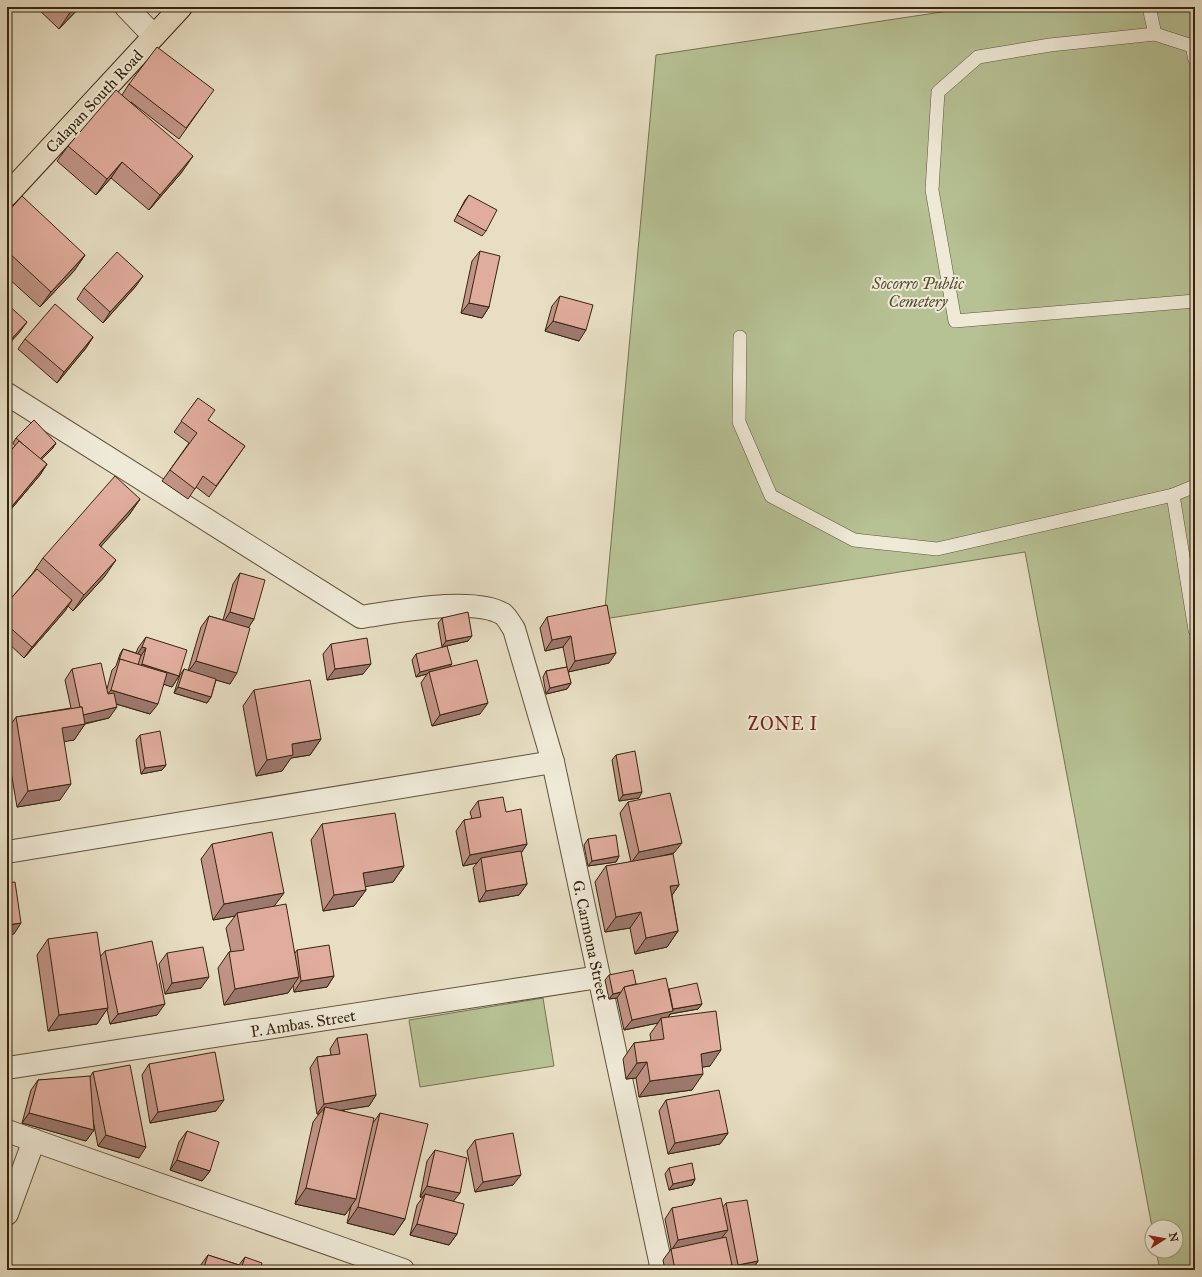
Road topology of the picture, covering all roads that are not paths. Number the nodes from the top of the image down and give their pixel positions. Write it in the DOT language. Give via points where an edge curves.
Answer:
graph roads {
  1 [pos="126,7"];
  2 [pos="181,7"];
  3 [pos="1149,7"];
  4 [pos="1155,34"];
  5 [pos="154,36"];
  6 [pos="1195,60"];
  7 [pos="7,195"];
  8 [pos="1195,301"];
  9 [pos="740,337"];
  10 [pos="7,394"];
  11 [pos="1195,486"];
  12 [pos="1172,495"];
  13 [pos="1195,630"];
  14 [pos="553,762"];
  15 [pos="7,852"];
  16 [pos="599,977"];
  17 [pos="7,1068"];
  18 [pos="7,1131"];
  19 [pos="34,1140"];
  20 [pos="7,1214"];
  21 [pos="403,1270"];
  22 [pos="662,1270"];
  1 -- 5 [label="street"];
  2 -- 5 [label="highway, Calapan South Road"];
  3 -- 4 [label="lane"];
  4 -- 6 [label="lane" via="1192,46"];
  4 -- 8 [label="lane" via="1050,45 978,57 938,92 932,190 955,321"];
  5 -- 7 [label="highway, Calapan South Road"];
  9 -- 12 [label="lane" via="739,422 771,496 854,540 937,549"];
  10 -- 14 [label="street, G. Carmona Street" via="361,617 425,607 481,606 504,615 514,629"];
  11 -- 12 [label="lane"];
  12 -- 13 [label="lane"];
  14 -- 15 [label="street"];
  14 -- 16 [label="street, G. Carmona Street"];
  16 -- 17 [label="street, P. Ambas. Street"];
  16 -- 22 [label="street, G. Carmona Street"];
  18 -- 19 [label="street"];
  19 -- 20 [label="street"];
  19 -- 21 [label="street"];
}
